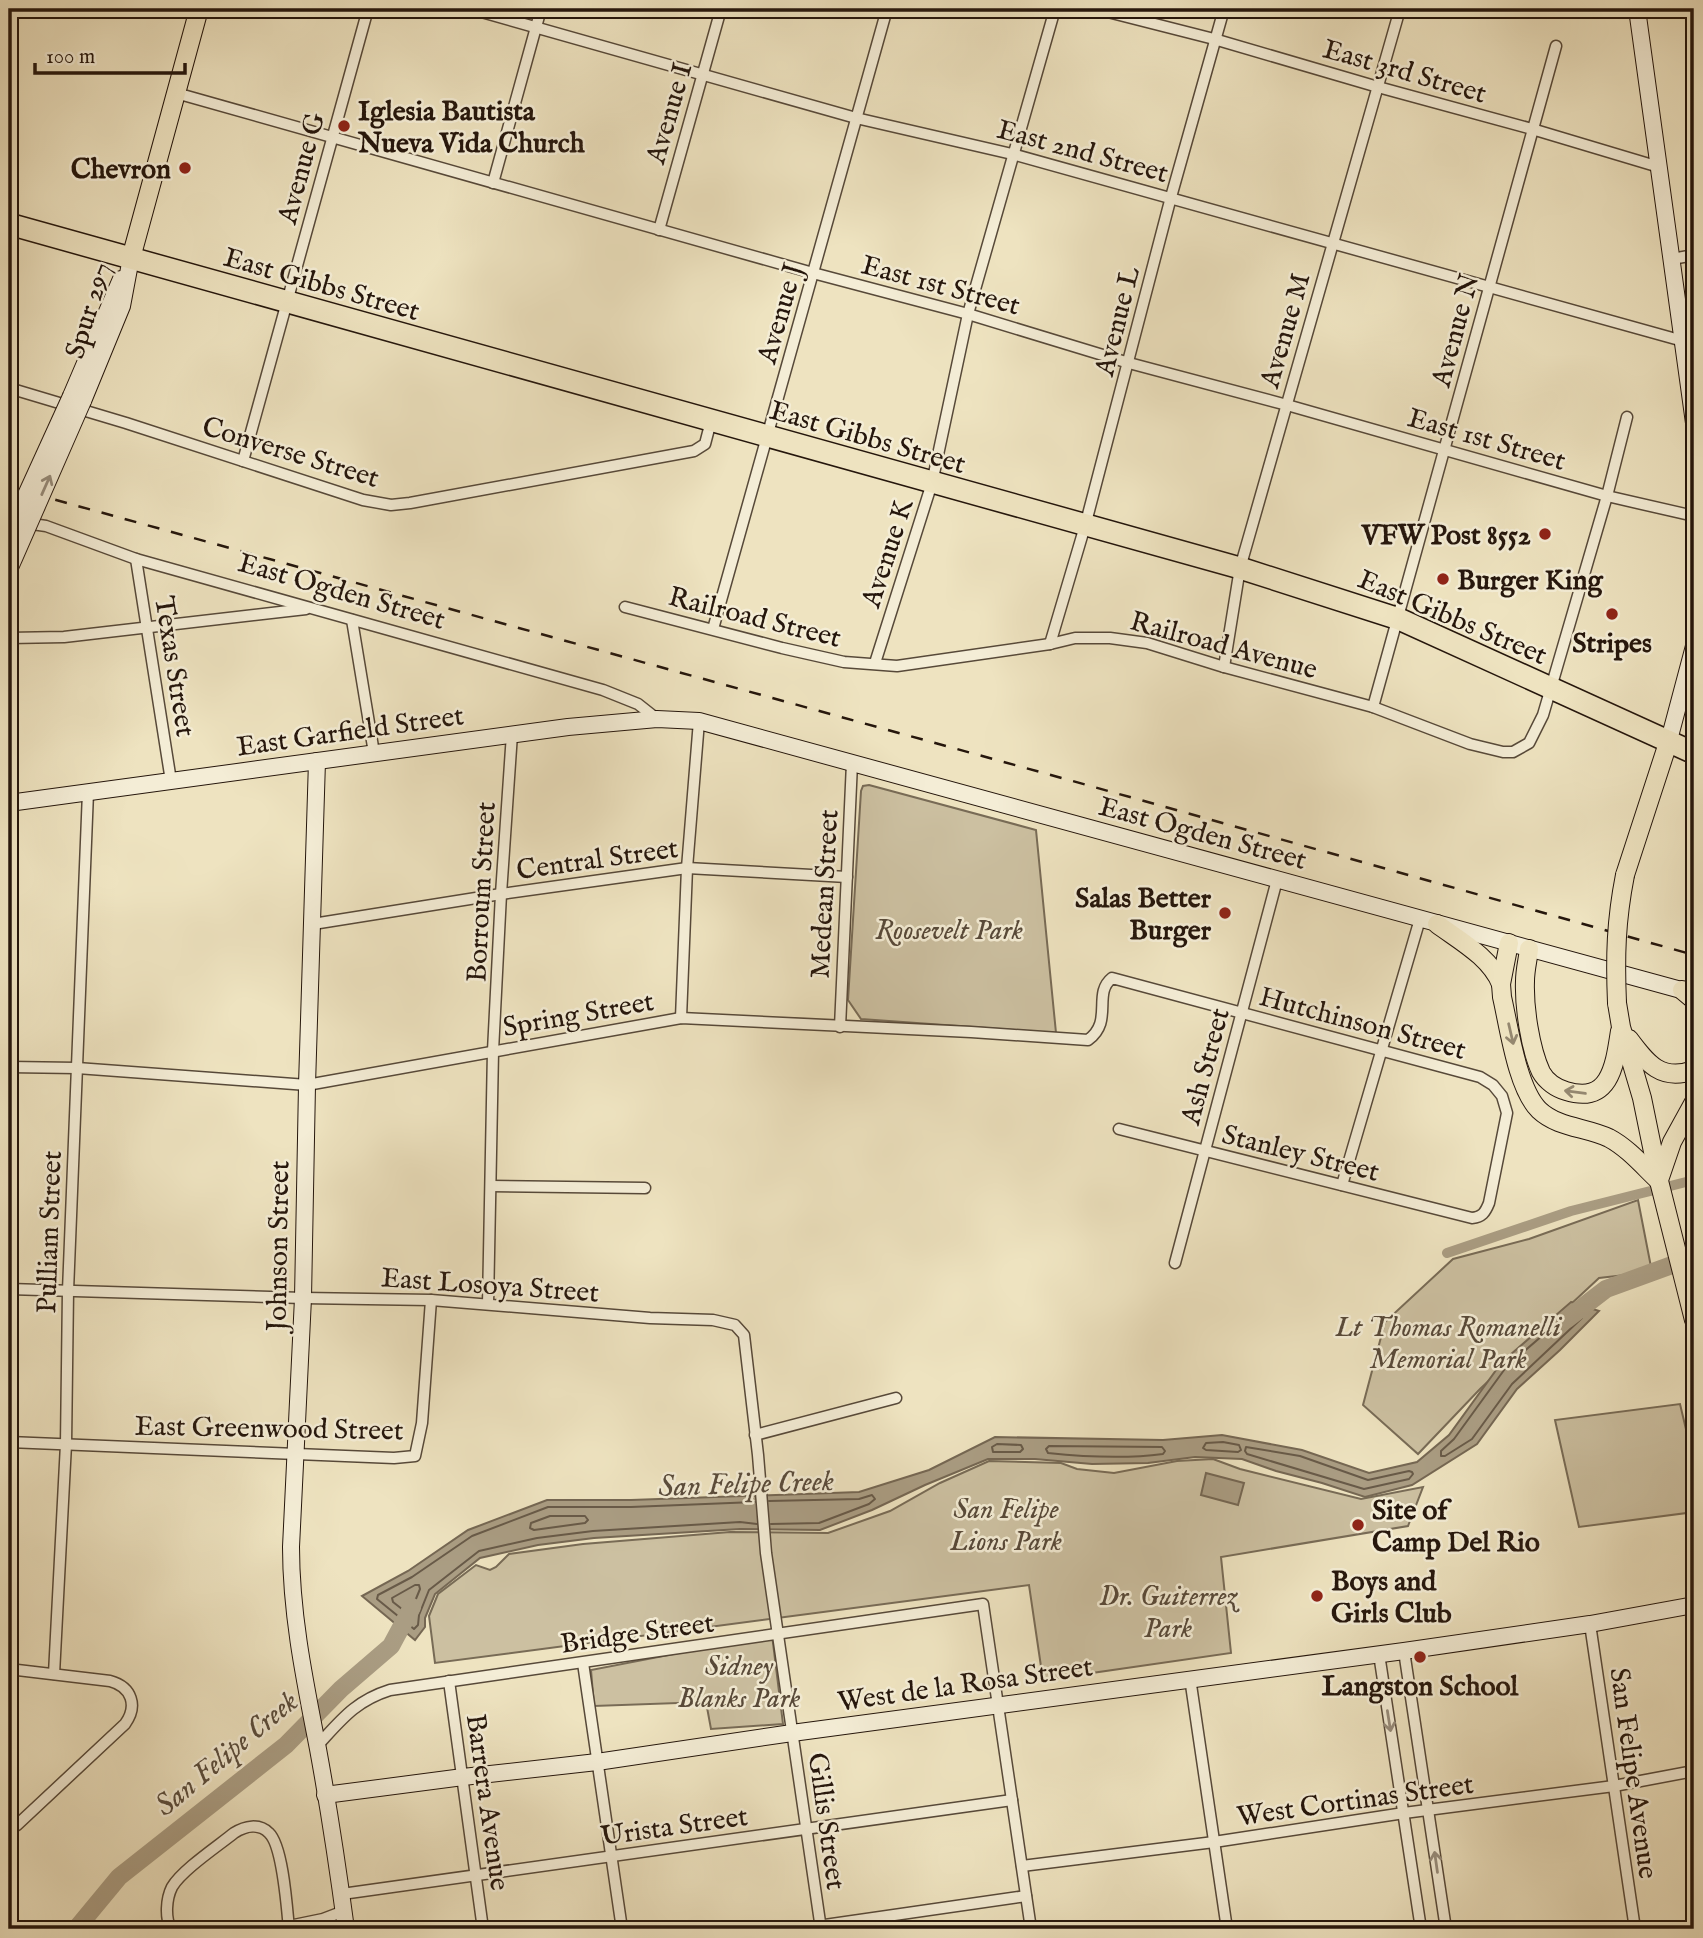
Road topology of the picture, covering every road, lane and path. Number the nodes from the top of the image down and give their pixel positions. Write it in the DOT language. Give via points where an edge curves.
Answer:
graph roads {
  1 [pos="199,9"];
  2 [pos="368,9"];
  3 [pos="471,9"];
  4 [pos="541,9"];
  5 [pos="721,9"];
  6 [pos="887,9"];
  7 [pos="1055,9"];
  8 [pos="1096,9"];
  9 [pos="1224,9"];
  10 [pos="1400,9"];
  11 [pos="1637,9"];
  12 [pos="536,27"];
  13 [pos="1214,39"];
  14 [pos="1556,46"];
  15 [pos="702,74"];
  16 [pos="1378,87"];
  17 [pos="176,93"];
  18 [pos="856,118"];
  19 [pos="1532,129"];
  20 [pos="332,138"];
  21 [pos="1012,154"];
  22 [pos="1660,167"];
  23 [pos="493,183"];
  24 [pos="1171,197"];
  25 [pos="9,224"];
  26 [pos="659,230"];
  27 [pos="1333,243"];
  28 [pos="1694,255"];
  29 [pos="131,258"];
  30 [pos="1672,259"];
  31 [pos="813,273"];
  32 [pos="1490,286"];
  33 [pos="287,302"];
  34 [pos="968,314"];
  35 [pos="1683,341"];
  36 [pos="1129,363"];
  37 [pos="9,388"];
  38 [pos="77,399"];
  39 [pos="1287,405"];
  40 [pos="1627,417"];
  41 [pos="711,421"];
  42 [pos="1694,423"];
  43 [pos="768,437"];
  44 [pos="1444,449"];
  45 [pos="243,461"];
  46 [pos="932,483"];
  47 [pos="1607,496"];
  48 [pos="1694,516"];
  49 [pos="9,521"];
  50 [pos="1085,526"];
  51 [pos="9,532"];
  52 [pos="136,559"];
  53 [pos="1240,568"];
  54 [pos="9,570"];
  55 [pos="625,607"];
  56 [pos="312,608"];
  57 [pos="1399,619"];
  58 [pos="352,620"];
  59 [pos="146,627"];
  60 [pos="713,629"];
  61 [pos="9,638"];
  62 [pos="1050,644"];
  63 [pos="1694,646"];
  64 [pos="875,663"];
  65 [pos="1224,667"];
  66 [pos="1550,687"];
  67 [pos="1373,707"];
  68 [pos="657,719"];
  69 [pos="699,721"];
  70 [pos="512,734"];
  71 [pos="1668,740"];
  72 [pos="374,753"];
  73 [pos="1694,753"];
  74 [pos="317,761"];
  75 [pos="852,763"];
  76 [pos="171,781"];
  77 [pos="88,792"];
  78 [pos="9,803"];
  79 [pos="687,867"];
  80 [pos="847,877"];
  81 [pos="1278,880"];
  82 [pos="501,894"];
  83 [pos="1428,921"];
  84 [pos="313,925"];
  85 [pos="1509,943"];
  86 [pos="1529,949"];
  87 [pos="1112,978"];
  88 [pos="1501,984"];
  89 [pos="1690,994"];
  90 [pos="1242,1013"];
  91 [pos="681,1018"];
  92 [pos="840,1027"];
  93 [pos="1621,1027"];
  94 [pos="1381,1050"];
  95 [pos="494,1051"];
  96 [pos="9,1067"];
  97 [pos="77,1069"];
  98 [pos="1694,1070"];
  99 [pos="307,1085"];
  100 [pos="1694,1102"];
  101 [pos="1119,1129"];
  102 [pos="1205,1151"];
  103 [pos="1694,1161"];
  104 [pos="1694,1169"];
  105 [pos="1694,1177"];
  106 [pos="1659,1181"];
  107 [pos="1342,1185"];
  108 [pos="491,1186"];
  109 [pos="645,1188"];
  110 [pos="1472,1218"];
  111 [pos="1175,1263"];
  112 [pos="9,1289"];
  113 [pos="68,1291"];
  114 [pos="303,1298"];
  115 [pos="431,1300"];
  116 [pos="488,1304"];
  117 [pos="1694,1320"];
  118 [pos="896,1398"];
  119 [pos="755,1435"];
  120 [pos="9,1442"];
  121 [pos="66,1444"];
  122 [pos="296,1454"];
  123 [pos="766,1553"];
  124 [pos="1694,1605"];
  125 [pos="1590,1624"];
  126 [pos="778,1634"];
  127 [pos="1404,1651"];
  128 [pos="1379,1654"];
  129 [pos="583,1663"];
  130 [pos="9,1669"];
  131 [pos="54,1674"];
  132 [pos="1190,1678"];
  133 [pos="449,1681"];
  134 [pos="998,1705"];
  135 [pos="792,1733"];
  136 [pos="315,1739"];
  137 [pos="597,1762"];
  138 [pos="1694,1770"];
  139 [pos="463,1777"];
  140 [pos="1614,1786"];
  141 [pos="325,1795"];
  142 [pos="1012,1800"];
  143 [pos="1429,1810"];
  144 [pos="1404,1813"];
  145 [pos="806,1829"];
  146 [pos="9,1830"];
  147 [pos="1214,1842"];
  148 [pos="611,1857"];
  149 [pos="1022,1866"];
  150 [pos="477,1875"];
  151 [pos="342,1895"];
  152 [pos="1026,1896"];
  153 [pos="344,1911"];
  154 [pos="289,1928"];
  155 [pos="820,1928"];
  156 [pos="171,1929"];
  157 [pos="346,1929"];
  158 [pos="484,1929"];
  159 [pos="622,1929"];
  160 [pos="797,1929"];
  161 [pos="1031,1929"];
  162 [pos="1227,1929"];
  163 [pos="1421,1929"];
  164 [pos="1446,1929"];
  165 [pos="1635,1929"];
  1 -- 17 [label="main road"];
  2 -- 20 [label="street, Avenue G"];
  3 -- 12 [label="street, East 2nd Street"];
  4 -- 12 [label="street"];
  5 -- 15 [label="street, Avenue I"];
  6 -- 18 [label="street, Avenue J"];
  7 -- 21 [label="street, Avenue K"];
  8 -- 13 [label="street, East 3rd Street"];
  9 -- 13 [label="street, Avenue L"];
  10 -- 16 [label="street, Avenue M"];
  11 -- 22 [label="main road"];
  12 -- 15 [label="street, East 2nd Street"];
  12 -- 23 [label="street"];
  13 -- 16 [label="street, East 3rd Street"];
  13 -- 24 [label="street, Avenue L"];
  14 -- 19 [label="street, Avenue N"];
  15 -- 18 [label="street, East 2nd Street"];
  15 -- 26 [label="street, Avenue I"];
  16 -- 19 [label="street, East 3rd Street"];
  16 -- 27 [label="street, Avenue M"];
  17 -- 20 [label="street, East 1st Street"];
  17 -- 29 [label="main road"];
  18 -- 21 [label="street, East 2nd Street"];
  18 -- 31 [label="street, Avenue J"];
  19 -- 22 [label="street, East 3rd Street"];
  19 -- 32 [label="street, Avenue N"];
  20 -- 23 [label="street, East 1st Street"];
  20 -- 33 [label="street, Avenue G"];
  21 -- 24 [label="street, East 2nd Street"];
  21 -- 34 [label="street, Avenue K"];
  22 -- 30 [label="main road"];
  23 -- 26 [label="street, East 1st Street"];
  24 -- 27 [label="street, East 2nd Street"];
  24 -- 36 [label="street, Avenue L"];
  25 -- 29 [label="highway, East Gibbs Street"];
  26 -- 31 [label="street, East 1st Street"];
  27 -- 32 [label="street, East 2nd Street"];
  27 -- 39 [label="street, Avenue M"];
  28 -- 30 [label="street"];
  29 -- 33 [label="highway, East Gibbs Street"];
  29 -- 38 [label="main road, Spur 297" via="121,306"];
  30 -- 35 [label="main road"];
  31 -- 34 [label="street, East 1st Street"];
  31 -- 43 [label="street, Avenue J"];
  32 -- 35 [label="street, East 2nd Street"];
  32 -- 44 [label="street, Avenue N"];
  33 -- 41 [label="highway, East Gibbs Street"];
  33 -- 45 [label="street, Avenue G"];
  34 -- 36 [label="street, East 1st Street"];
  34 -- 46 [label="street, Avenue K"];
  35 -- 42 [label="main road"];
  36 -- 39 [label="street, East 1st Street"];
  36 -- 50 [label="street, Avenue L"];
  37 -- 45 [label="street, Converse Street"];
  38 -- 51 [label="main road, Spur 297, bridge"];
  54 -- 38 [label="main road, Spur 297, one-way, bridge"];
  39 -- 44 [label="street, East 1st Street"];
  39 -- 53 [label="street, Avenue M"];
  40 -- 47 [label="street"];
  41 -- 43 [label="highway, East Gibbs Street"];
  41 -- 45 [label="street, Converse Street" via="705,444 694,451 391,505"];
  43 -- 46 [label="highway, East Gibbs Street"];
  43 -- 60 [label="street, Avenue J"];
  44 -- 47 [label="street, East 1st Street"];
  44 -- 57 [label="street, Avenue N"];
  46 -- 50 [label="highway, East Gibbs Street"];
  46 -- 64 [label="street, Avenue K"];
  47 -- 48 [label="street, East 1st Street"];
  47 -- 66 [label="street"];
  49 -- 52 [label="street, East Ogden Street" via="46,526"];
  50 -- 53 [label="highway, East Gibbs Street"];
  50 -- 62 [label="street, Avenue L"];
  52 -- 56 [label="street, East Ogden Street"];
  52 -- 59 [label="street, Texas Street"];
  53 -- 57 [label="highway, East Gibbs Street"];
  53 -- 65 [label="street, Avenue M"];
  55 -- 60 [label="street, Railroad Street"];
  56 -- 58 [label="street, East Ogden Street"];
  56 -- 59 [label="street"];
  57 -- 66 [label="highway, East Gibbs Street"];
  57 -- 67 [label="street, Avenue N"];
  58 -- 68 [label="street, East Ogden Street" via="603,690 638,704"];
  58 -- 72 [label="street"];
  59 -- 61 [label="street"];
  59 -- 76 [label="street, Texas Street"];
  60 -- 64 [label="street, Railroad Street" via="844,662"];
  62 -- 64 [label="street, Railroad Avenue" via="897,666"];
  62 -- 65 [label="street, Railroad Avenue" via="1110,638 1147,643"];
  63 -- 71 [label="main road"];
  65 -- 67 [label="street, Railroad Avenue"];
  66 -- 67 [label="street, Railroad Avenue" via="1529,743 1513,752 1470,744"];
  66 -- 71 [label="highway, East Gibbs Street"];
  68 -- 69 [label="main road, East Garfield Street"];
  68 -- 70 [label="main road, East Garfield Street"];
  69 -- 75 [label="main road, East Ogden Street"];
  69 -- 79 [label="street"];
  70 -- 72 [label="main road, East Garfield Street"];
  70 -- 82 [label="street, Borroum Street"];
  71 -- 73 [label="highway, East Gibbs Street"];
  71 -- 93 [label="main road, bridge" via="1618,906 1615,955"];
  72 -- 74 [label="main road, East Garfield Street"];
  74 -- 76 [label="main road, East Garfield Street"];
  74 -- 84 [label="main road, Johnson Street"];
  75 -- 80 [label="street, Medean Street"];
  75 -- 81 [label="main road, East Ogden Street"];
  76 -- 77 [label="main road, East Garfield Street"];
  77 -- 78 [label="main road, East Garfield Street"];
  77 -- 97 [label="street, Pulliam Street"];
  79 -- 80 [label="street, Central Street"];
  79 -- 82 [label="street, Central Street"];
  79 -- 91 [label="street"];
  80 -- 92 [label="street, Medean Street"];
  81 -- 83 [label="main road, East Ogden Street"];
  81 -- 90 [label="street, Ash Street"];
  82 -- 84 [label="street, Central Street"];
  82 -- 95 [label="street, Borroum Street"];
  83 -- 85 [label="main road, East Ogden Street"];
  83 -- 88 [label="main road" via="1483,959"];
  83 -- 94 [label="street"];
  84 -- 99 [label="main road, Johnson Street"];
  85 -- 86 [label="main road, East Ogden Street"];
  85 -- 88 [label="main road"];
  86 -- 89 [label="main road, East Ogden Street"];
  93 -- 86 [label="main road, one-way" via="1614,1067 1593,1093 1564,1091 1551,1084 1535,1056 1526,1010"];
  87 -- 90 [label="street, Hutchinson Street"];
  87 -- 92 [label="street, Spring Street" via="1104,989 1100,1027 1087,1040"];
  88 -- 106 [label="main road, one-way" via="1522,1083 1539,1110 1561,1123 1612,1139"];
  90 -- 94 [label="street, Hutchinson Street"];
  90 -- 102 [label="street, Ash Street"];
  91 -- 92 [label="street, Spring Street"];
  91 -- 95 [label="street, Spring Street"];
  93 -- 98 [label="main road" via="1648,1063 1660,1071"];
  93 -- 106 [label="main road"];
  94 -- 107 [label="street"];
  94 -- 110 [label="street, Hutchinson Street" via="1480,1077 1502,1096 1507,1113 1489,1203 1486,1212"];
  95 -- 99 [label="street, Spring Street"];
  95 -- 108 [label="street, Borroum Street"];
  96 -- 97 [label="street, Spring Street"];
  97 -- 99 [label="street, Spring Street"];
  97 -- 113 [label="street, Pulliam Street"];
  99 -- 114 [label="main road, Johnson Street"];
  100 -- 106 [label="main road" via="1672,1142"];
  101 -- 102 [label="street, Stanley Street"];
  102 -- 107 [label="street, Stanley Street"];
  102 -- 111 [label="street, Ash Street"];
  103 -- 104 [label="street"];
  104 -- 105 [label="street"];
  106 -- 117 [label="main road"];
  107 -- 110 [label="street, Stanley Street"];
  108 -- 109 [label="street"];
  108 -- 116 [label="street, Borroum Street"];
  112 -- 113 [label="street, East Losoya Street"];
  113 -- 114 [label="street, East Losoya Street"];
  113 -- 121 [label="street, Pulliam Street"];
  114 -- 115 [label="street, East Losoya Street"];
  114 -- 122 [label="main road, Johnson Street"];
  115 -- 116 [label="street, East Losoya Street"];
  115 -- 122 [label="street, East Greenwood Street" via="422,1423 415,1456"];
  116 -- 119 [label="street, East Losoya Street" via="734,1325 744,1335"];
  118 -- 119 [label="street"];
  119 -- 123 [label="street, East Losoya Street"];
  120 -- 121 [label="street, East Greenwood Street"];
  121 -- 122 [label="street, East Greenwood Street"];
  121 -- 131 [label="street, Pulliam Street"];
  122 -- 136 [label="main road, Johnson Street" via="291,1581"];
  123 -- 126 [label="street, Gillis Street"];
  124 -- 125 [label="main road, West de la Rosa Street"];
  125 -- 127 [label="main road, West de la Rosa Street"];
  125 -- 140 [label="street, San Felipe Avenue"];
  126 -- 129 [label="street, Bridge Street"];
  126 -- 134 [label="street, Bridge Street" via="983,1604"];
  126 -- 135 [label="street, Gillis Street"];
  127 -- 128 [label="main road, West de la Rosa Street"];
  127 -- 143 [label="street"];
  128 -- 132 [label="main road, West de la Rosa Street"];
  128 -- 144 [label="street, one-way"];
  129 -- 133 [label="street, Bridge Street"];
  129 -- 137 [label="street"];
  130 -- 131 [label="street"];
  131 -- 146 [label="street" via="119,1683 131,1698 130,1717"];
  132 -- 134 [label="main road, West de la Rosa Street"];
  132 -- 147 [label="street"];
  133 -- 136 [label="street, Bridge Street" via="374,1695"];
  133 -- 139 [label="street, Barrera Avenue"];
  134 -- 135 [label="main road, West de la Rosa Street"];
  134 -- 142 [label="street"];
  135 -- 137 [label="main road, West de la Rosa Street"];
  135 -- 145 [label="street, Gillis Street"];
  136 -- 141 [label="main road, Johnson Street"];
  137 -- 139 [label="main road, West de la Rosa Street"];
  137 -- 148 [label="street"];
  138 -- 140 [label="street, West Cortinas Street"];
  139 -- 141 [label="main road, West de la Rosa Street"];
  139 -- 150 [label="street, Barrera Avenue"];
  140 -- 143 [label="street, West Cortinas Street"];
  140 -- 165 [label="street, San Felipe Avenue"];
  141 -- 151 [label="main road, Johnson Street"];
  142 -- 145 [label="street, Urista Street"];
  142 -- 149 [label="street"];
  143 -- 144 [label="street, West Cortinas Street"];
  164 -- 143 [label="street, one-way"];
  144 -- 147 [label="street, West Cortinas Street"];
  144 -- 163 [label="street"];
  145 -- 148 [label="street, Urista Street"];
  145 -- 155 [label="street, Gillis Street"];
  147 -- 149 [label="street, West Cortinas Street"];
  147 -- 162 [label="street"];
  148 -- 150 [label="street, Urista Street"];
  148 -- 159 [label="street"];
  149 -- 152 [label="street"];
  150 -- 151 [label="street, Urista Street"];
  150 -- 158 [label="street, Barrera Avenue"];
  151 -- 153 [label="main road, Johnson Street"];
  152 -- 155 [label="street"];
  152 -- 161 [label="street"];
  153 -- 154 [label="street"];
  153 -- 157 [label="main road, Johnson Street"];
  154 -- 156 [label="street" via="275,1841 252,1826 242,1828 172,1887 167,1906"];
  155 -- 160 [label="street"];
}
